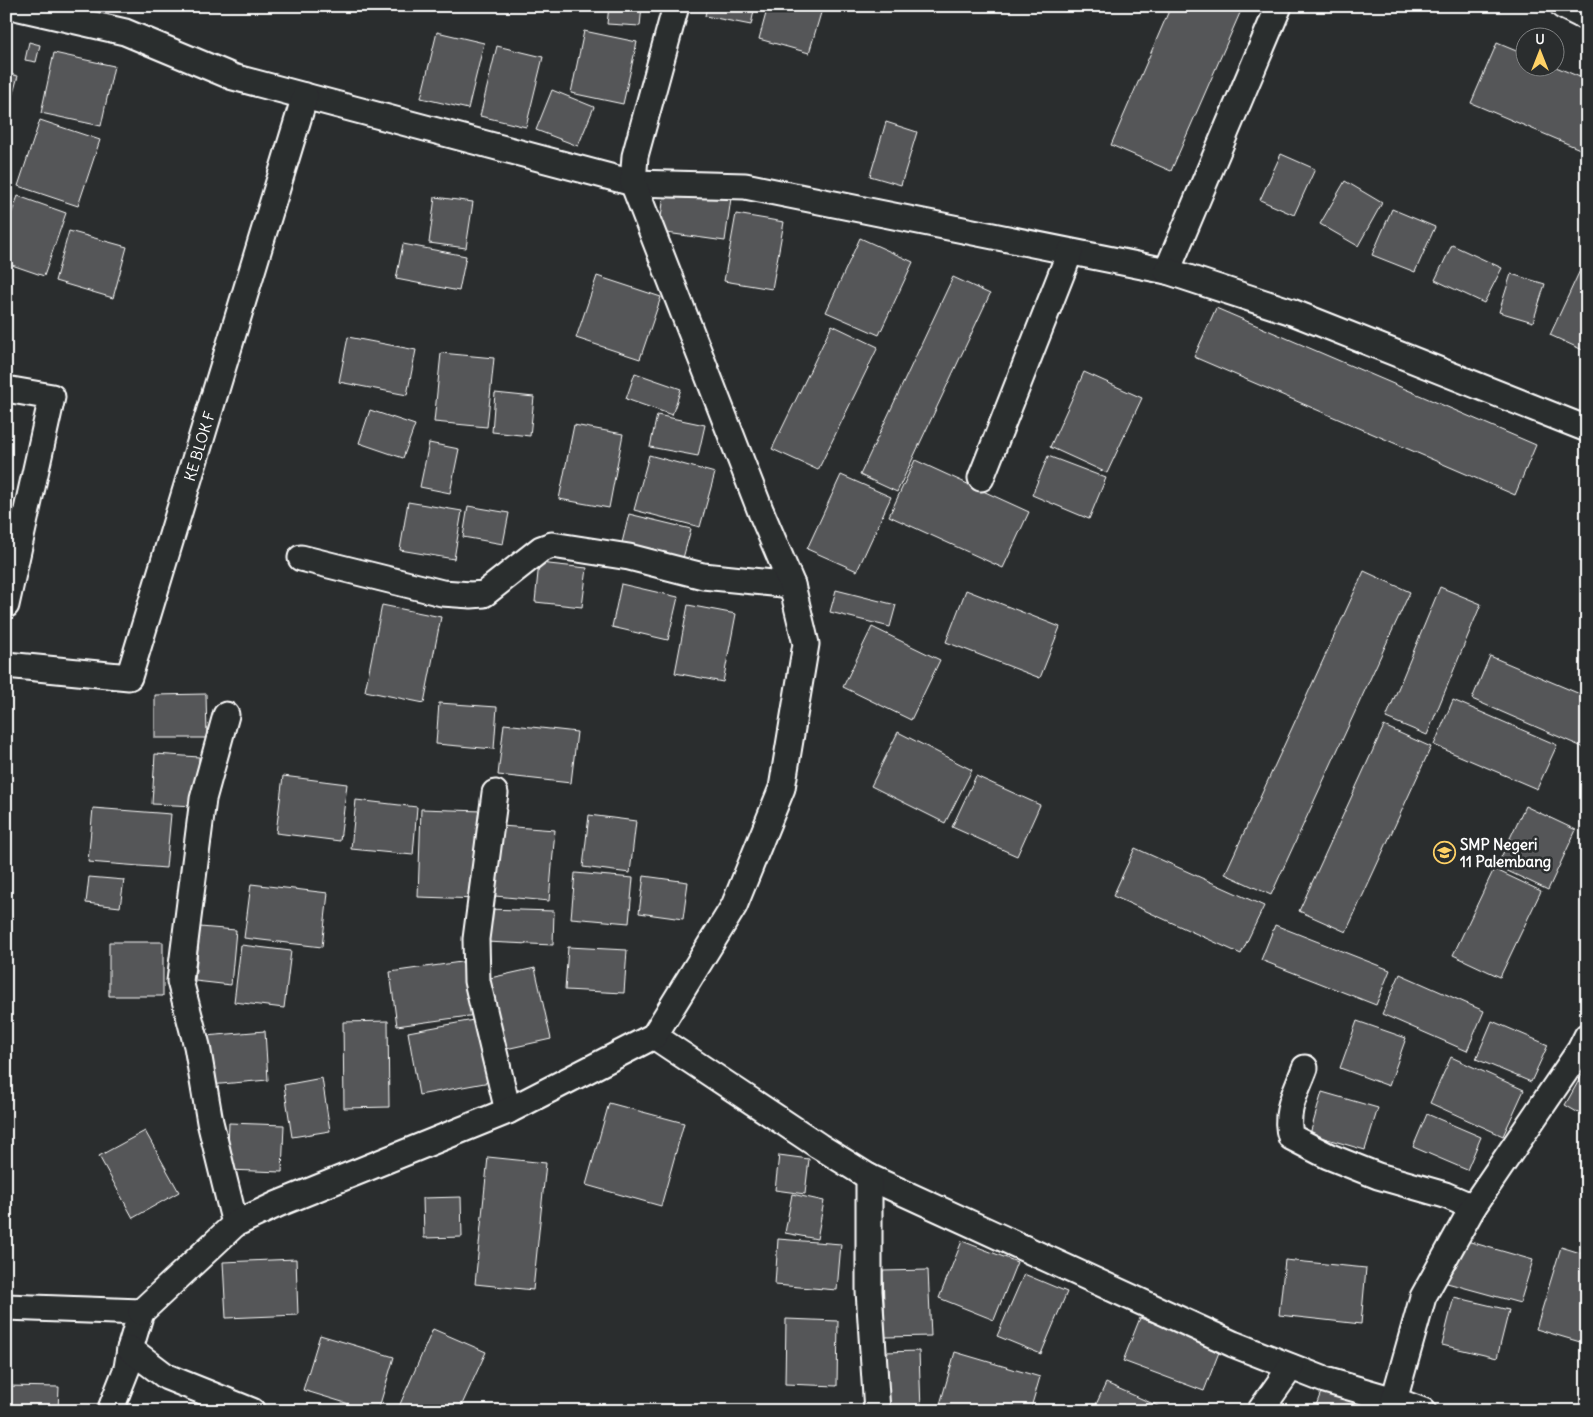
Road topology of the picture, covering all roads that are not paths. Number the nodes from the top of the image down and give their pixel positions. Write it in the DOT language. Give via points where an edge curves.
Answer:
graph roads {
  1 [pos="11,6"];
  2 [pos="676,6"];
  3 [pos="1278,6"];
  4 [pos="1563,6"];
  5 [pos="1587,18"];
  6 [pos="305,96"];
  7 [pos="632,183"];
  8 [pos="1070,252"];
  9 [pos="1167,271"];
  10 [pos="6,389"];
  11 [pos="1587,429"];
  12 [pos="981,478"];
  13 [pos="301,558"];
  14 [pos="792,585"];
  15 [pos="6,604"];
  16 [pos="6,665"];
  17 [pos="226,715"];
  18 [pos="495,793"];
  19 [pos="654,1036"];
  20 [pos="1587,1036"];
  21 [pos="1305,1068"];
  22 [pos="508,1111"];
  23 [pos="869,1178"];
  24 [pos="1473,1207"];
  25 [pos="235,1224"];
  26 [pos="6,1307"];
  27 [pos="141,1312"];
  28 [pos="130,1348"];
  29 [pos="1291,1367"];
  30 [pos="1394,1400"];
  31 [pos="110,1411"];
  32 [pos="252,1411"];
  33 [pos="877,1411"];
  34 [pos="1260,1411"];
  35 [pos="1423,1411"];
  1 -- 6 [label="street" via="125,32 232,77"];
  2 -- 7 [label="street" via="635,156"];
  3 -- 9 [label="street"];
  4 -- 5 [label="street"];
  6 -- 7 [label="street"];
  6 -- 16 [label="street, KE BLOK F" via="129,677"];
  7 -- 8 [label="street" via="745,186"];
  7 -- 14 [label="street"];
  8 -- 9 [label="street"];
  8 -- 12 [label="street"];
  9 -- 11 [label="street" via="1292,312"];
  10 -- 15 [label="street" via="52,397"];
  13 -- 14 [label="street" via="442,593 471,595 484,594 541,548 552,545 629,557 702,576"];
  14 -- 19 [label="street" via="806,644 782,788 734,906"];
  17 -- 25 [label="street" via="203,799 180,981"];
  18 -- 22 [label="street" via="476,939 477,981"];
  19 -- 22 [label="street"];
  19 -- 23 [label="street"];
  20 -- 24 [label="street"];
  21 -- 24 [label="street" via="1288,1114 1291,1137 1378,1176 1446,1195"];
  22 -- 25 [label="street"];
  23 -- 29 [label="street" via="1233,1344"];
  23 -- 33 [label="street" via="869,1291"];
  24 -- 30 [label="street" via="1422,1297"];
  25 -- 27 [label="street"];
  26 -- 27 [label="street"];
  27 -- 28 [label="street"];
  28 -- 31 [label="street" via="127,1368"];
  28 -- 32 [label="street" via="167,1377"];
  29 -- 30 [label="street"];
  29 -- 34 [label="street"];
  30 -- 35 [label="street"];
}
